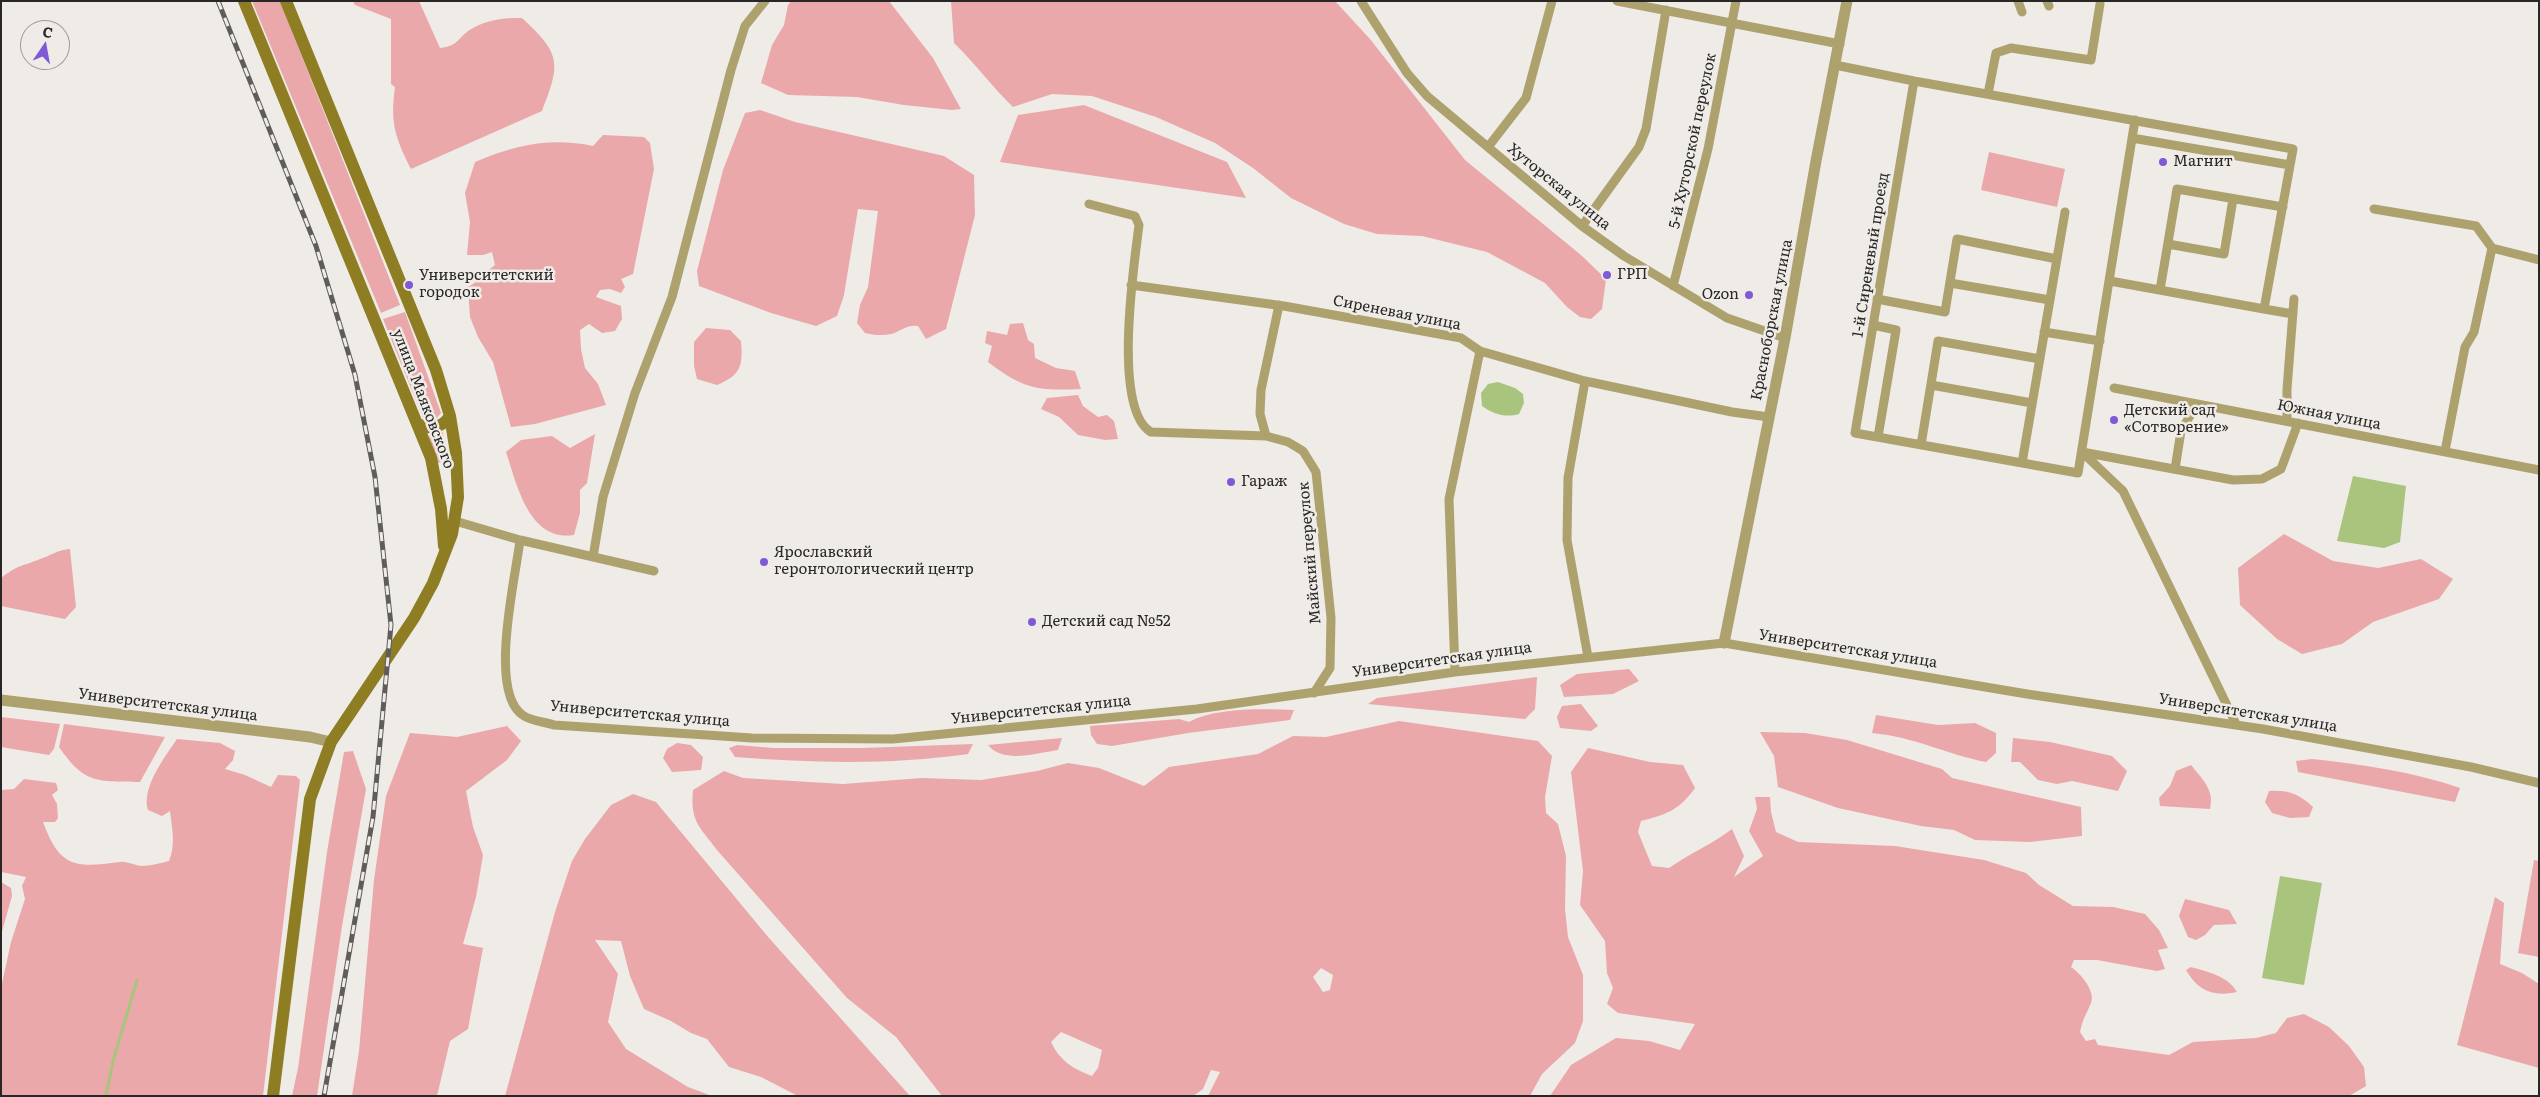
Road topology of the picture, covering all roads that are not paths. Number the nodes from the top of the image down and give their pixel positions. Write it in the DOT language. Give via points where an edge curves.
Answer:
graph roads {
  1 [pos="244,1"];
  2 [pos="286,1"];
  3 [pos="765,1"];
  4 [pos="1361,1"];
  5 [pos="1552,1"];
  6 [pos="1617,1"];
  7 [pos="1736,1"];
  8 [pos="1847,1"];
  9 [pos="2018,1"];
  10 [pos="2100,4"];
  11 [pos="1666,10"];
  12 [pos="2022,12"];
  13 [pos="1732,23"];
  14 [pos="1840,44"];
  15 [pos="1835,64"];
  16 [pos="1914,81"];
  17 [pos="1988,94"];
  18 [pos="2135,120"];
  19 [pos="2132,138"];
  20 [pos="1488,147"];
  21 [pos="2290,165"];
  22 [pos="2233,198"];
  23 [pos="1089,204"];
  24 [pos="2283,207"];
  25 [pos="2374,209"];
  26 [pos="2064,212"];
  27 [pos="1582,226"];
  28 [pos="2168,244"];
  29 [pos="2492,248"];
  30 [pos="2057,259"];
  31 [pos="2539,260"];
  32 [pos="2110,281"];
  33 [pos="1950,283"];
  34 [pos="1131,286"];
  35 [pos="1673,286"];
  36 [pos="2160,290"];
  37 [pos="2294,298"];
  38 [pos="1877,299"];
  39 [pos="2050,300"];
  40 [pos="1278,305"];
  41 [pos="2264,309"];
  42 [pos="2293,314"];
  43 [pos="1873,325"];
  44 [pos="2044,332"];
  45 [pos="1785,338"];
  46 [pos="2100,341"];
  47 [pos="1480,351"];
  48 [pos="2040,359"];
  49 [pos="1585,381"];
  50 [pos="1931,385"];
  51 [pos="2114,388"];
  52 [pos="2032,403"];
  53 [pos="2198,404"];
  54 [pos="450,416"];
  55 [pos="1769,417"];
  56 [pos="2287,421"];
  57 [pos="2298,423"];
  58 [pos="418,424"];
  59 [pos="1266,436"];
  60 [pos="1878,437"];
  61 [pos="1921,445"];
  62 [pos="2445,450"];
  63 [pos="2082,452"];
  64 [pos="2022,463"];
  65 [pos="2175,469"];
  66 [pos="2539,470"];
  67 [pos="455,520"];
  68 [pos="520,540"];
  69 [pos="444,551"];
  70 [pos="593,557"];
  71 [pos="654,571"];
  72 [pos="1724,643"];
  73 [pos="1588,657"];
  74 [pos="1455,672"];
  75 [pos="1314,693"];
  76 [pos="1,700"];
  77 [pos="2236,724"];
  78 [pos="331,742"];
  79 [pos="2539,782"];
  80 [pos="273,1096"];
  1 -- 58 [label="main road, улица Маяковского"];
  2 -- 54 [label="main road, улица Маяковского" via="436,370"];
  3 -- 70 [label="street" via="746,26 731,70 672,297 635,393 603,497"];
  4 -- 20 [label="street, Хуторская улица" via="1407,73 1427,96"];
  5 -- 20 [label="street" via="1526,98"];
  6 -- 11 [label="street"];
  7 -- 13 [label="street, 5-й Хуторской переулок"];
  8 -- 14 [label="street, Красноборская улица"];
  9 -- 12 [label="street"];
  10 -- 17 [label="street" via="2091,60 2011,48 1996,52"];
  11 -- 13 [label="street"];
  11 -- 27 [label="street" via="1646,129 1639,147"];
  13 -- 14 [label="street"];
  13 -- 35 [label="street, 5-й Хуторской переулок" via="1708,149"];
  14 -- 15 [label="street, Красноборская улица"];
  15 -- 16 [label="street"];
  15 -- 45 [label="street, Красноборская улица"];
  16 -- 17 [label="street"];
  16 -- 38 [label="street, 1-й Сиреневый проезд"];
  17 -- 18 [label="street"];
  18 -- 19 [label="street"];
  18 -- 21 [label="street" via="2293,149"];
  19 -- 21 [label="street"];
  19 -- 32 [label="street"];
  20 -- 27 [label="street, Хуторская улица"];
  21 -- 24 [label="street"];
  22 -- 24 [label="street"];
  22 -- 28 [label="street" via="2178,189"];
  22 -- 28 [label="street" via="2224,254"];
  23 -- 34 [label="street" via="1125,212 1138,220"];
  24 -- 41 [label="street"];
  25 -- 29 [label="street" via="2476,226"];
  26 -- 30 [label="street"];
  27 -- 35 [label="street, Хуторская улица"];
  28 -- 36 [label="street"];
  29 -- 31 [label="street"];
  29 -- 62 [label="street" via="2474,332 2465,347"];
  30 -- 33 [label="street" via="1957,239"];
  30 -- 39 [label="street"];
  32 -- 36 [label="street"];
  32 -- 46 [label="street"];
  33 -- 38 [label="street" via="1945,312"];
  33 -- 39 [label="street"];
  34 -- 40 [label="street, Сиреневая улица"];
  34 -- 59 [label="street, Майский переулок" via="1129,371 1135,407 1146,429 1151,432"];
  35 -- 45 [label="street, Хуторская улица" via="1727,318"];
  36 -- 41 [label="street"];
  37 -- 42 [label="street"];
  38 -- 43 [label="street, 1-й Сиреневый проезд"];
  39 -- 44 [label="street"];
  40 -- 47 [label="street, Сиреневая улица" via="1461,338"];
  40 -- 59 [label="street" via="1261,390 1260,414"];
  41 -- 42 [label="street"];
  42 -- 56 [label="street"];
  43 -- 60 [label="street" via="1896,330"];
  43 -- 60 [label="street, 1-й Сиреневый проезд" via="1855,433"];
  44 -- 46 [label="street"];
  44 -- 48 [label="street"];
  45 -- 55 [label="street, Красноборская улица"];
  46 -- 63 [label="street"];
  47 -- 49 [label="street, Сиреневая улица"];
  47 -- 74 [label="street" via="1449,499"];
  48 -- 50 [label="street" via="1938,341"];
  48 -- 52 [label="street"];
  49 -- 55 [label="street, Сиреневая улица"];
  49 -- 73 [label="street" via="1568,478 1568,540"];
  50 -- 52 [label="street"];
  50 -- 61 [label="street"];
  51 -- 53 [label="street, Южная улица"];
  52 -- 64 [label="street"];
  53 -- 56 [label="street, Южная улица"];
  53 -- 65 [label="street" via="2181,431"];
  54 -- 58 [label="main road" via="432,428"];
  54 -- 67 [label="main road, улица Маяковского" via="456,454 458,498"];
  55 -- 72 [label="street, Красноборская улица"];
  56 -- 57 [label="street, Южная улица"];
  57 -- 62 [label="street, Южная улица"];
  57 -- 65 [label="street" via="2281,469 2262,479 2233,480"];
  58 -- 69 [label="main road, улица Маяковского" via="437,484"];
  59 -- 75 [label="street, Майский переулок" via="1288,442 1303,451 1316,472 1331,618 1330,668"];
  60 -- 61 [label="street"];
  61 -- 64 [label="street"];
  62 -- 66 [label="street, Южная улица"];
  63 -- 64 [label="street" via="2078,473"];
  63 -- 65 [label="street"];
  63 -- 77 [label="street" via="2123,491"];
  67 -- 68 [label="street"];
  67 -- 69 [label="main road, улица Маяковского"];
  68 -- 70 [label="street"];
  68 -- 75 [label="street, Университетская улица" via="506,626 510,698 523,716 554,725 752,738 893,739 1197,709"];
  69 -- 78 [label="main road" via="433,583 414,618"];
  70 -- 71 [label="street"];
  72 -- 73 [label="street, Университетская улица"];
  72 -- 77 [label="street, Университетская улица"];
  73 -- 74 [label="street, Университетская улица"];
  74 -- 75 [label="street, Университетская улица"];
  76 -- 78 [label="street, Университетская улица" via="117,712"];
  77 -- 79 [label="street, Университетская улица"];
  78 -- 80 [label="main road" via="310,799"];
}
